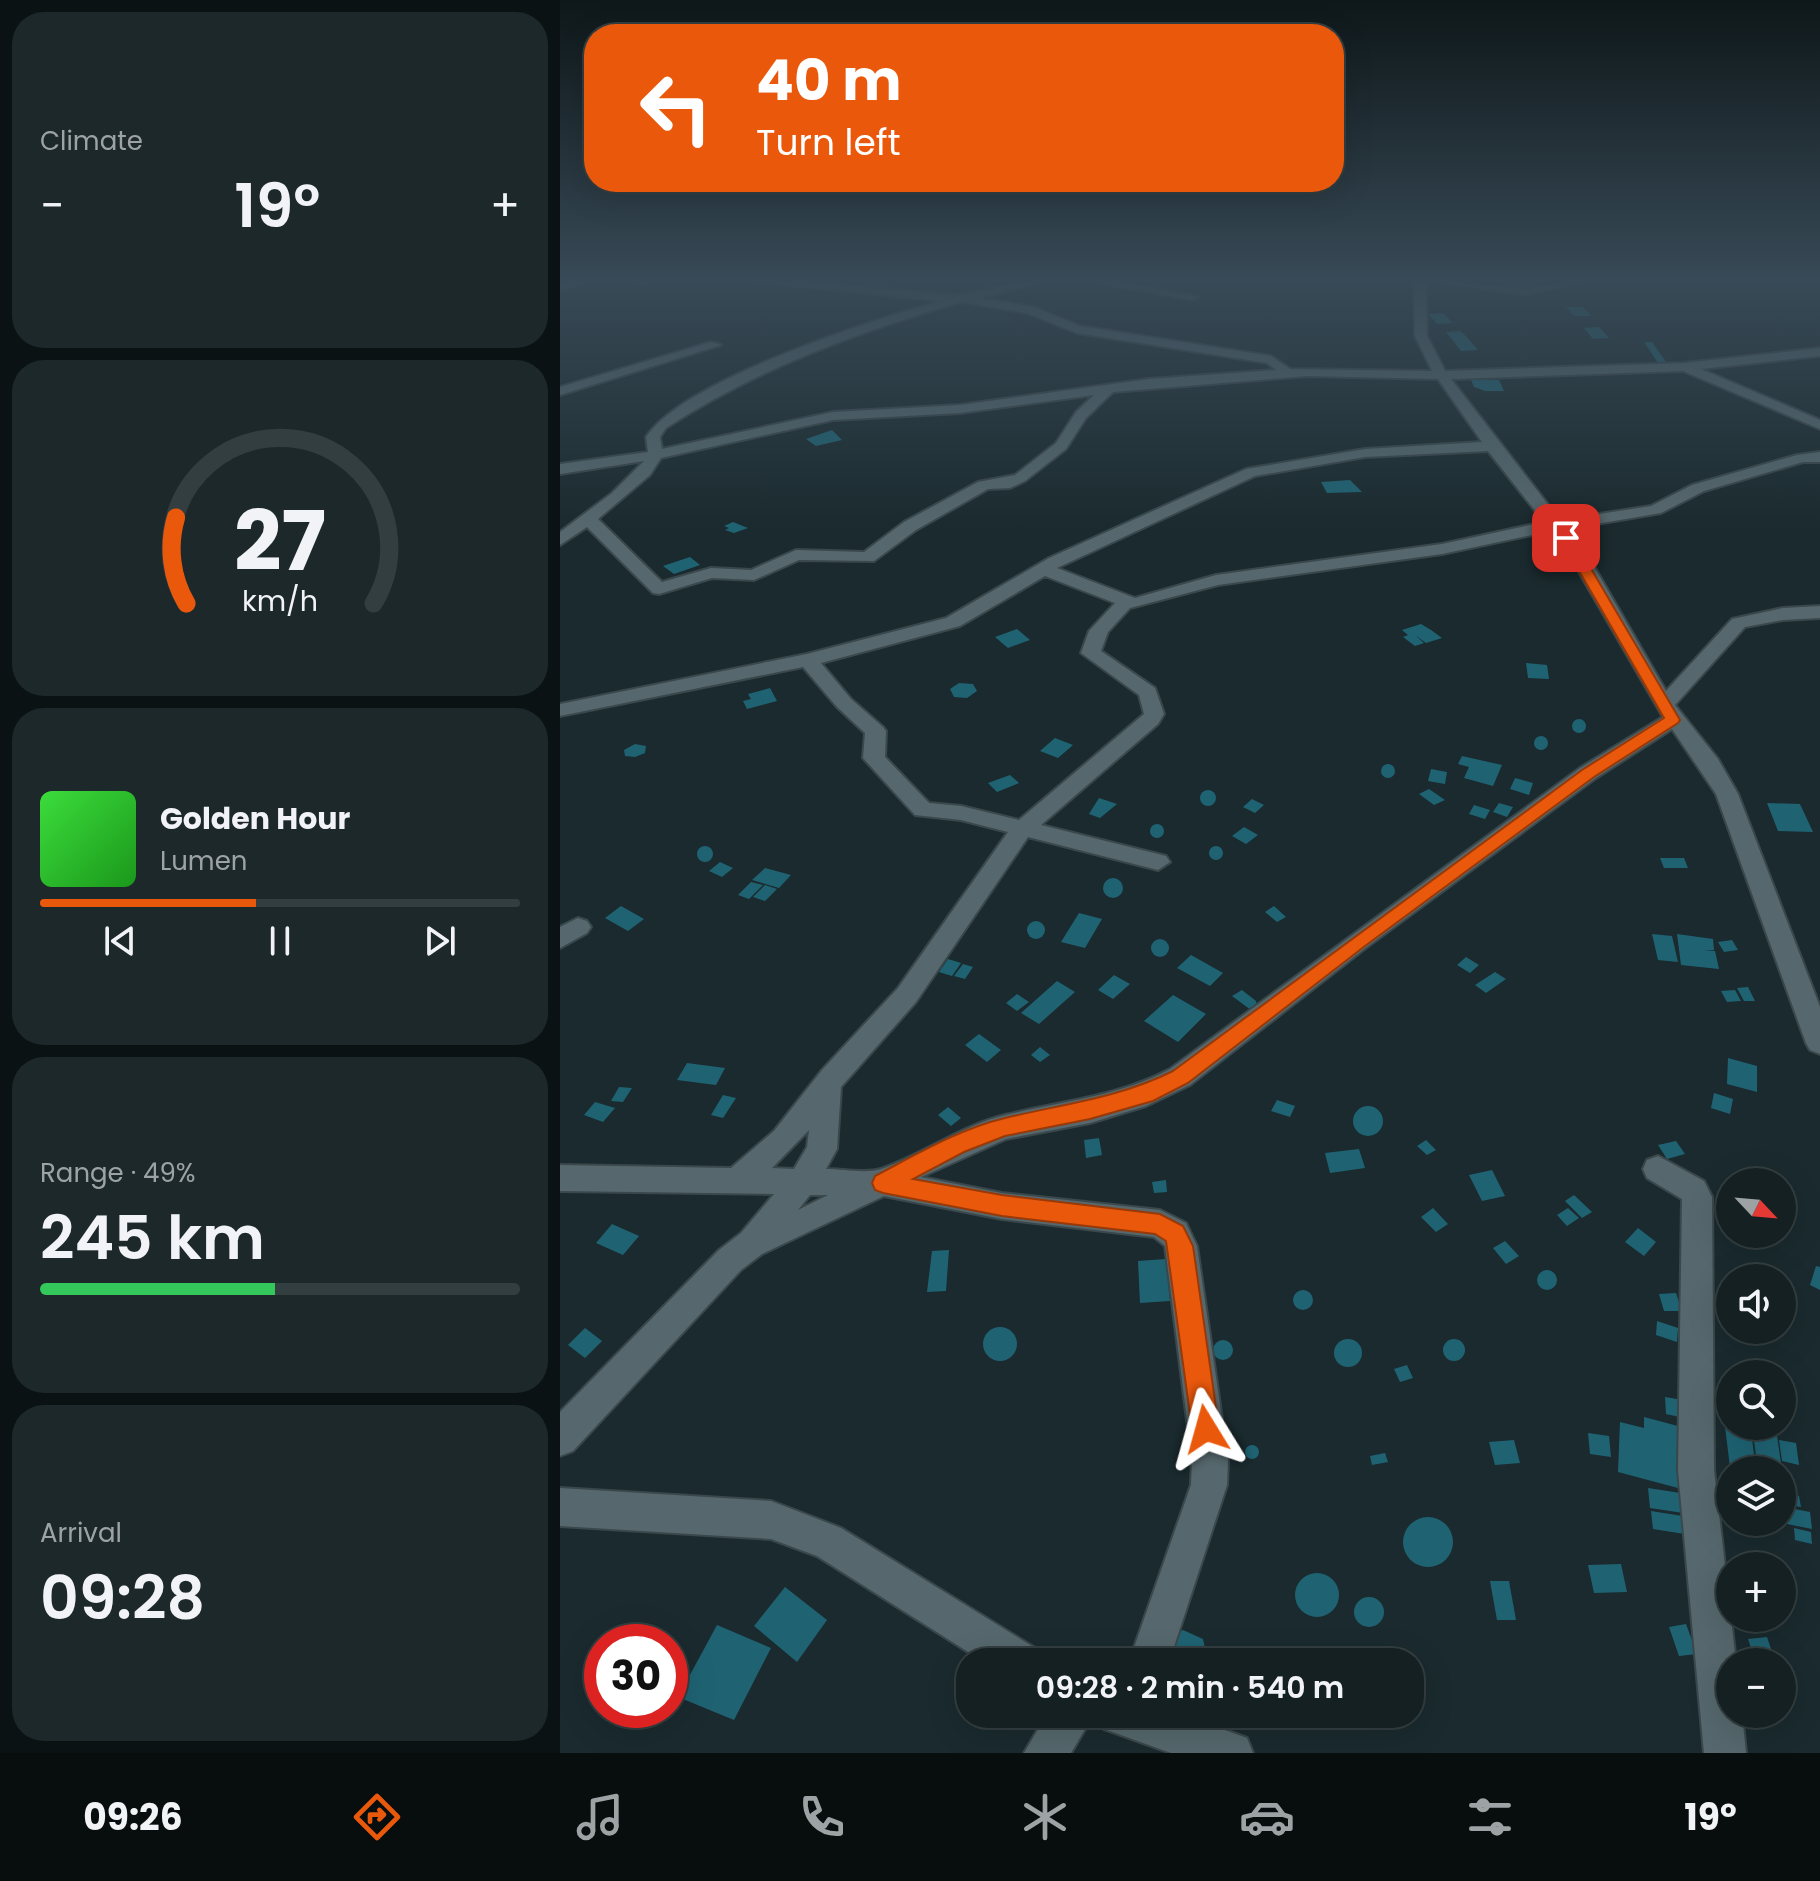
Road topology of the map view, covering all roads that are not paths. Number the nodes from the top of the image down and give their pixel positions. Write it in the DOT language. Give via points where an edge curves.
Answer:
graph roads {
  1 [pos="652,364"];
  2 [pos="780,364"];
  3 [pos="1275,364"];
  4 [pos="1435,364"];
  5 [pos="1713,364"];
  6 [pos="1684,367"];
  7 [pos="1286,373"];
  8 [pos="1441,375"];
  9 [pos="1109,388"];
  10 [pos="560,391"];
  11 [pos="1820,425"];
  12 [pos="701,446"];
  13 [pos="1492,446"];
  14 [pos="656,455"];
  15 [pos="1820,457"];
  16 [pos="560,469"];
  17 [pos="645,472"];
  18 [pos="588,519"];
  19 [pos="1556,525"];
  20 [pos="564,533"];
  21 [pos="1043,569"];
  22 [pos="1127,602"];
  23 [pos="1820,612"];
  24 [pos="808,660"];
  25 [pos="560,710"];
  26 [pos="1668,712"];
  27 [pos="1021,830"];
  28 [pos="1158,862"];
  29 [pos="1820,1043"];
  30 [pos="827,1088"];
  31 [pos="1658,1169"];
  32 [pos="560,1178"];
  33 [pos="736,1182"];
  34 [pos="883,1183"];
  35 [pos="801,1184"];
  36 [pos="751,1244"];
  37 [pos="560,1438"];
  38 [pos="560,1507"];
  39 [pos="999,1648"];
  40 [pos="1154,1648"];
  41 [pos="1063,1728"];
  42 [pos="1163,1728"];
  43 [pos="1045,1753"];
  44 [pos="1232,1753"];
  45 [pos="1725,1753"];
  1 -- 10 [label="street"];
  2 -- 14 [label="street" via="735,382 661,425 653,437"];
  3 -- 7 [label="street"];
  4 -- 8 [label="street"];
  5 -- 6 [label="street"];
  6 -- 8 [label="street"];
  6 -- 11 [label="street"];
  7 -- 8 [label="street"];
  7 -- 9 [label="street"];
  8 -- 13 [label="street"];
  9 -- 12 [label="street" via="960,409 833,416"];
  9 -- 18 [label="street" via="1081,415 1066,441 1020,478 984,485 910,526 868,557 796,555 759,574 702,575 659,589"];
  12 -- 14 [label="street"];
  12 -- 17 [label="street"];
  13 -- 19 [label="street"];
  13 -- 21 [label="street" via="1365,453 1251,472"];
  14 -- 16 [label="street"];
  14 -- 17 [label="street"];
  15 -- 19 [label="street" via="1698,488 1655,510"];
  17 -- 18 [label="street"];
  18 -- 20 [label="street"];
  19 -- 22 [label="street" via="1442,549 1216,580"];
  19 -- 26 [label="street"];
  21 -- 22 [label="street"];
  21 -- 24 [label="street" via="953,622"];
  22 -- 27 [label="street" via="1110,617 1091,653 1148,692 1154,714"];
  23 -- 26 [label="street" via="1739,623"];
  24 -- 25 [label="street"];
  24 -- 27 [label="street" via="876,731 874,758 923,810 961,813"];
  26 -- 29 [label="street" via="1727,794"];
  26 -- 34 [label="street" via="1180,1077 1146,1095 1090,1111 1004,1127"];
  27 -- 28 [label="street"];
  27 -- 30 [label="street" via="925,972"];
  30 -- 33 [label="street" via="774,1150"];
  30 -- 35 [label="street" via="822,1149"];
  31 -- 45 [label="street" via="1697,1197 1696,1470"];
  32 -- 33 [label="street"];
  33 -- 35 [label="street"];
  34 -- 35 [label="street"];
  34 -- 36 [label="street"];
  34 -- 40 [label="street" via="1002,1206 1160,1224 1175,1233 1210,1460 1209,1485"];
  35 -- 36 [label="street"];
  36 -- 37 [label="street"];
  38 -- 39 [label="street" via="771,1520 828,1541"];
  41 -- 43 [label="street"];
  42 -- 44 [label="street"];
}
